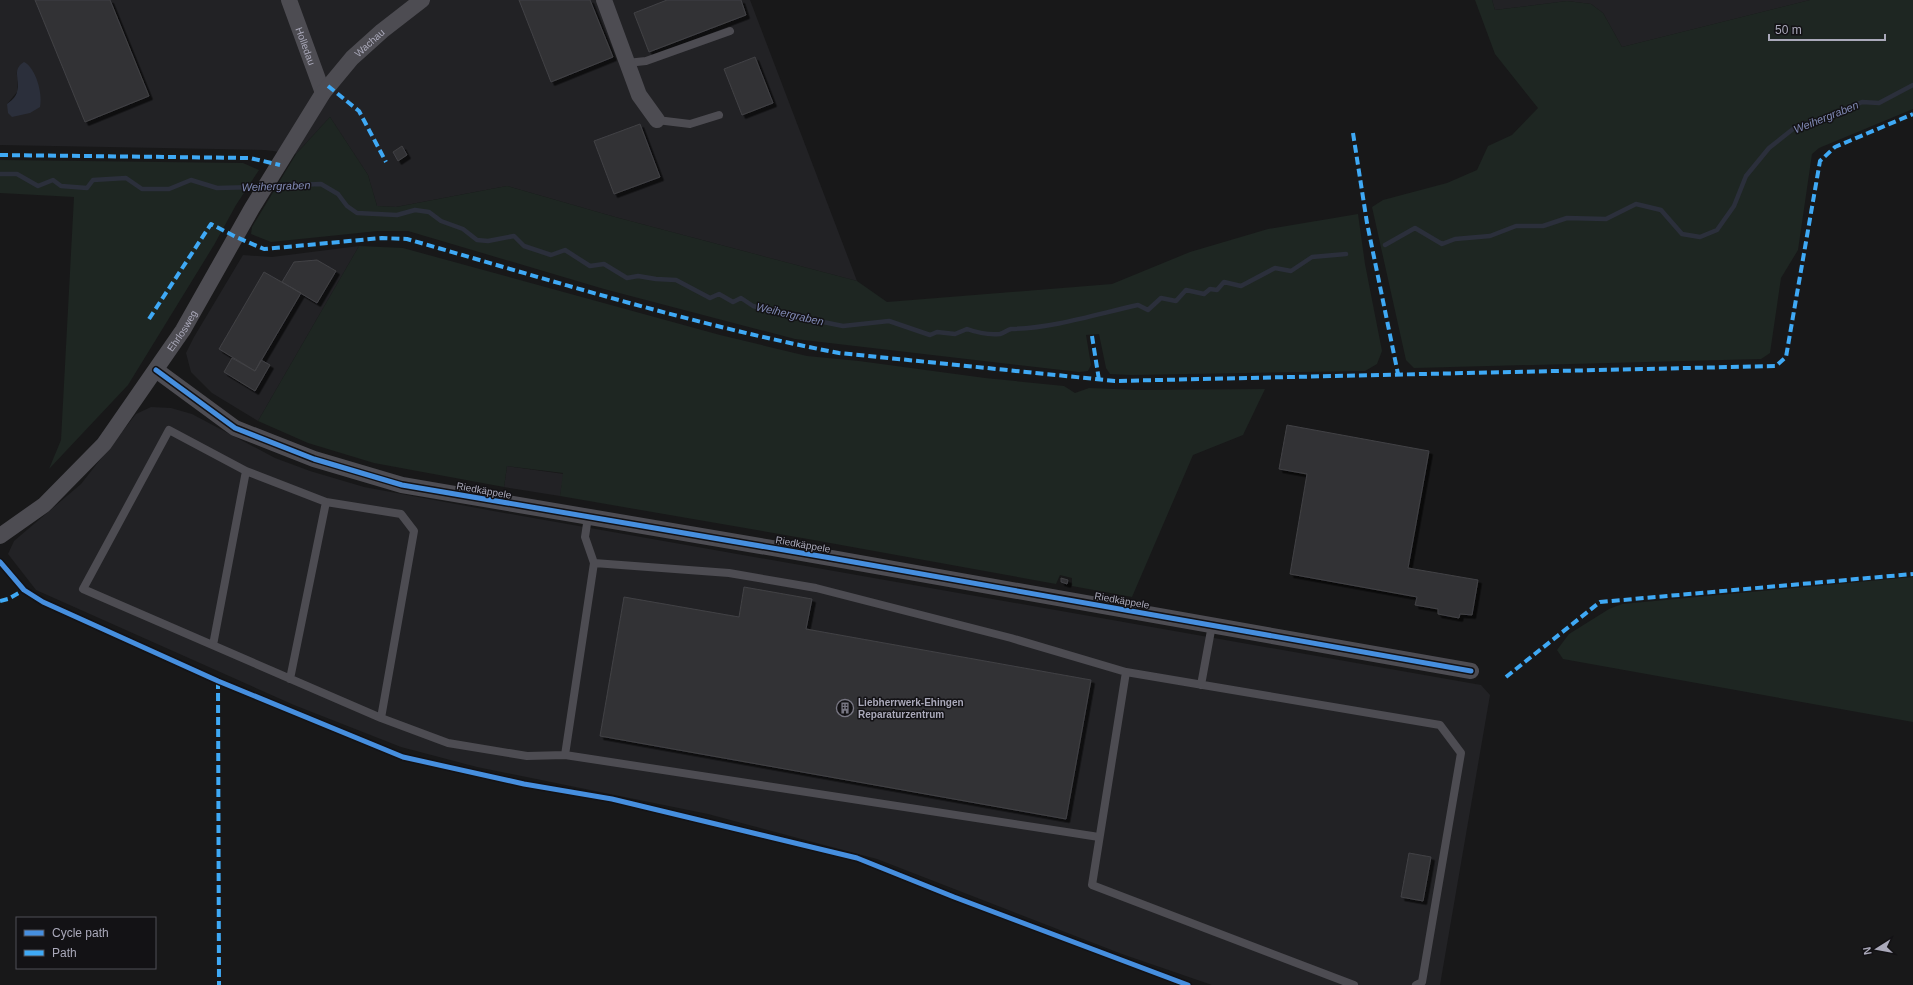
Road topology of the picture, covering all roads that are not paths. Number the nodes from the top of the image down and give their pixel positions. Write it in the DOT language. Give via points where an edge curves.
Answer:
graph roads {
  1 [pos="288,0"];
  2 [pos="422,0"];
  3 [pos="604,0"];
  4 [pos="730,31"];
  5 [pos="627,63"];
  6 [pos="323,93"];
  7 [pos="718,114"];
  8 [pos="657,120"];
  9 [pos="156,370"];
  10 [pos="246,471"];
  11 [pos="326,502"];
  12 [pos="588,517"];
  13 [pos="0,536"];
  14 [pos="594,563"];
  15 [pos="1212,625"];
  16 [pos="213,646"];
  17 [pos="1471,671"];
  18 [pos="1126,672"];
  19 [pos="290,679"];
  20 [pos="1201,685"];
  21 [pos="381,718"];
  22 [pos="565,755"];
  23 [pos="1099,837"];
  24 [pos="1354,985"];
  25 [pos="1416,985"];
  1 -- 6 [label="street, Holledau"];
  2 -- 6 [label="street, Wachau" via="352,58"];
  3 -- 5 [label="street"];
  4 -- 5 [label="lane" via="646,61"];
  5 -- 8 [label="street" via="639,95"];
  6 -- 9 [label="street, Ehrlosweg" via="252,208 183,330"];
  7 -- 8 [label="lane" via="690,124"];
  9 -- 12 [label="street, Riedkäppele" via="235,428 314,459 402,485"];
  9 -- 13 [label="street, Ehrlosweg" via="104,444 44,505"];
  10 -- 11 [label="lane"];
  10 -- 16 [label="lane"];
  10 -- 16 [label="lane" via="169,430 84,589"];
  11 -- 19 [label="lane"];
  11 -- 21 [label="lane" via="401,514 414,531"];
  12 -- 14 [label="lane" via="585,537"];
  12 -- 15 [label="street, Riedkäppele"];
  14 -- 18 [label="lane" via="729,573 816,588 1011,638"];
  14 -- 22 [label="lane"];
  15 -- 17 [label="street, Riedkäppele"];
  15 -- 20 [label="lane"];
  16 -- 19 [label="lane"];
  18 -- 20 [label="lane"];
  18 -- 23 [label="lane"];
  19 -- 21 [label="lane"];
  20 -- 25 [label="lane" via="1440,725 1461,753 1422,982"];
  21 -- 22 [label="lane" via="448,743 527,756"];
  22 -- 23 [label="lane"];
  23 -- 24 [label="lane" via="1092,885"];
}
